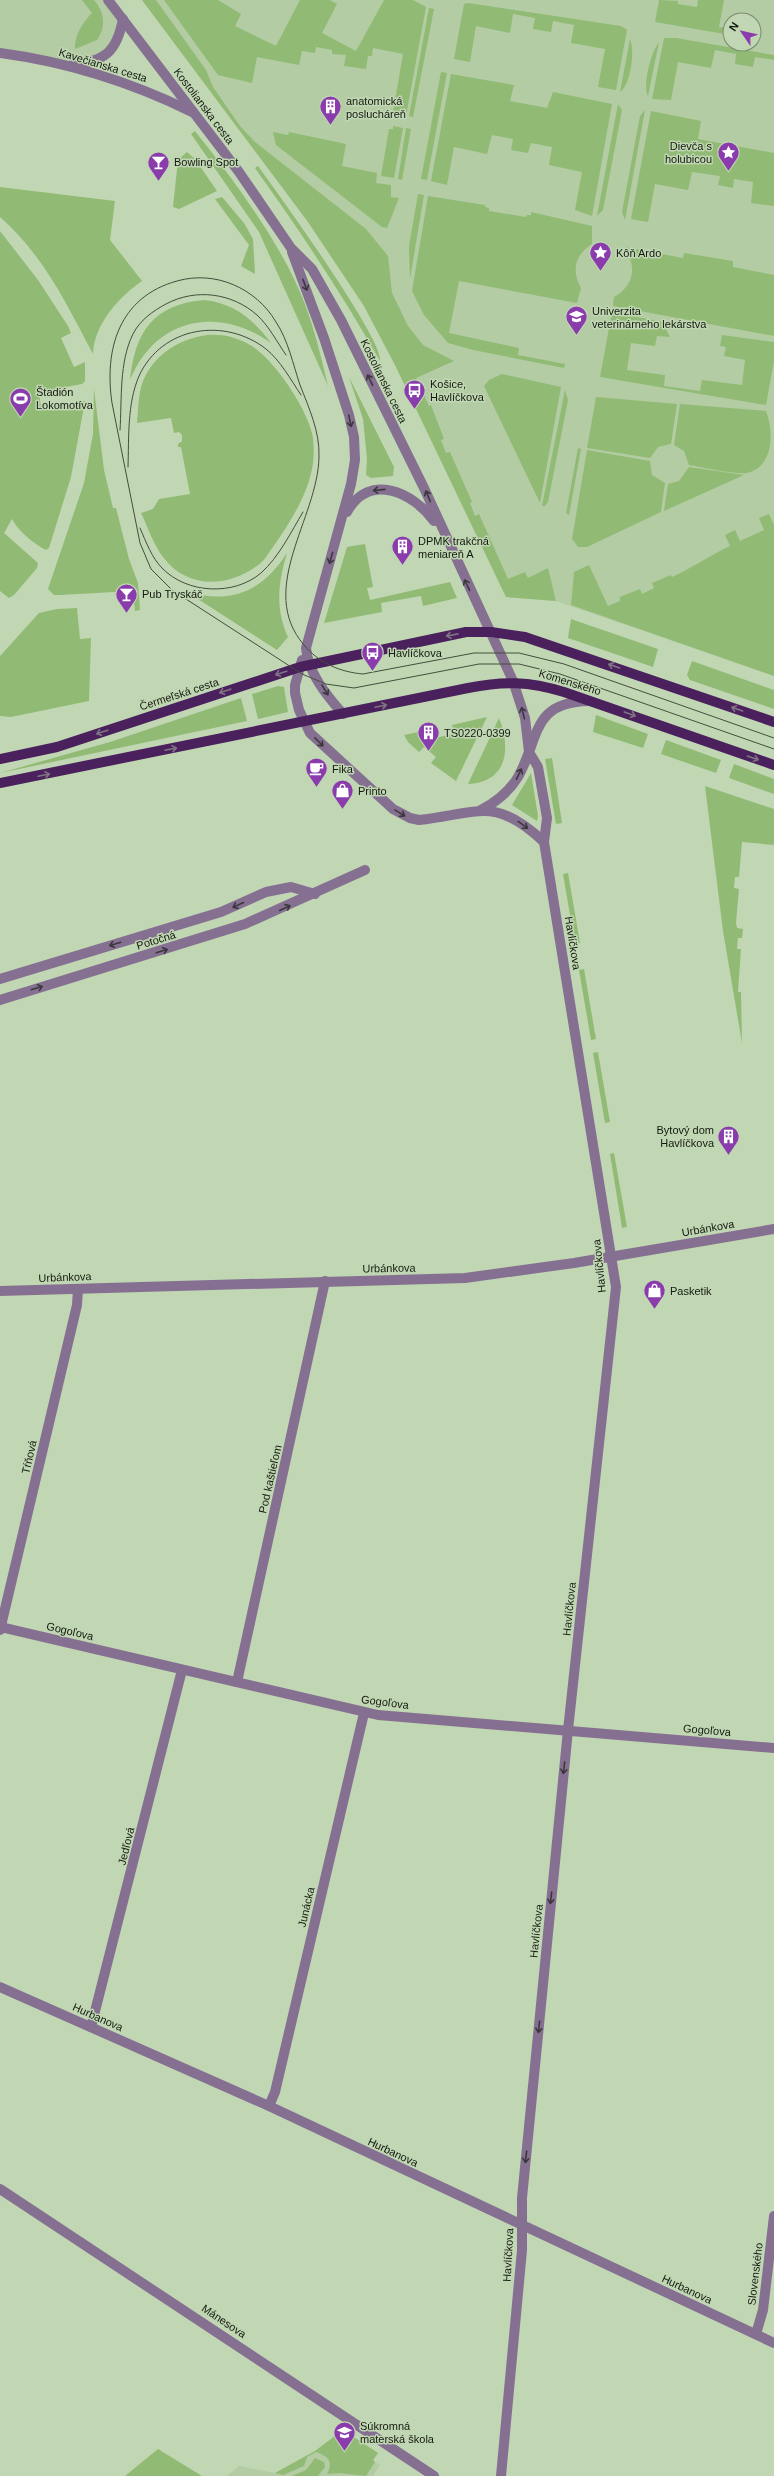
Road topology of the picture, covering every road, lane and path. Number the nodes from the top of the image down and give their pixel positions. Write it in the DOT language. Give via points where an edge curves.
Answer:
graph roads {
  1 [pos="108,0"];
  2 [pos="123,19"];
  3 [pos="0,53"];
  4 [pos="65,65"];
  5 [pos="194,113"];
  6 [pos="291,248"];
  7 [pos="342,520"];
  8 [pos="443,532"];
  9 [pos="491,632"];
  10 [pos="305,666"];
  11 [pos="513,681"];
  12 [pos="593,701"];
  13 [pos="343,714"];
  14 [pos="304,721"];
  15 [pos="774,722"];
  16 [pos="529,752"];
  17 [pos="0,759"];
  18 [pos="774,765"];
  19 [pos="0,783"];
  20 [pos="481,810"];
  21 [pos="544,842"];
  22 [pos="365,870"];
  23 [pos="315,894"];
  24 [pos="0,979"];
  25 [pos="0,1000"];
  26 [pos="774,1229"];
  27 [pos="612,1256"];
  28 [pos="325,1281"];
  29 [pos="78,1289"];
  30 [pos="0,1291"];
  31 [pos="0,1629"];
  32 [pos="182,1670"];
  33 [pos="237,1682"];
  34 [pos="364,1713"];
  35 [pos="568,1730"];
  36 [pos="774,1748"];
  37 [pos="0,1987"];
  38 [pos="91,2027"];
  39 [pos="269,2106"];
  40 [pos="0,2189"];
  41 [pos="774,2216"];
  42 [pos="522,2226"];
  43 [pos="756,2334"];
  44 [pos="774,2343"];
  45 [pos="434,2476"];
  46 [pos="501,2476"];
  1 -- 2 [label="street, Kostolianska cesta"];
  2 -- 4 [label="street" via="115,43 105,55 92,63"];
  2 -- 5 [label="street, Kostolianska cesta"];
  3 -- 4 [label="street, Kavečianska cesta"];
  4 -- 5 [label="street, Kavečianska cesta" via="146,90"];
  5 -- 6 [label="street, Kostolianska cesta" via="239,172"];
  6 -- 7 [label="street, Kostolianska cesta, one-way" via="344,395 354,437 355,460"];
  8 -- 6 [label="street, Kostolianska cesta, one-way" via="341,320 312,269"];
  8 -- 7 [label="street, Kostolianska cesta, one-way" via="417,502 399,493 382,489 366,492 358,498"];
  7 -- 10 [label="street, Kostolianska cesta, one-way" via="306,648"];
  9 -- 8 [label="street, Kostolianska cesta, one-way"];
  9 -- 10 [label="main road, Čermeľská cesta, one-way" via="466,632"];
  9 -- 11 [label="street, Havlíčkova"];
  15 -- 9 [label="main road, one-way" via="550,645 524,637"];
  10 -- 13 [label="street, Kostolianska cesta, one-way"];
  10 -- 14 [label="street" via="295,685"];
  10 -- 17 [label="main road, Čermeľská cesta, one-way" via="57,746"];
  11 -- 12 [label="main road, Komenského" via="548,687"];
  13 -- 11 [label="main road, Komenského, one-way" via="487,684"];
  16 -- 11 [label="street, Havlíčkova, one-way" via="525,718"];
  12 -- 16 [label="street" via="566,703 550,712 536,730"];
  12 -- 18 [label="main road, Komenského, one-way"];
  13 -- 14 [label="main road, Komenského"];
  19 -- 14 [label="main road, one-way"];
  14 -- 20 [label="street, one-way" via="310,733 338,760 393,809 410,818 425,820"];
  20 -- 16 [label="street, one-way" via="493,804 515,782"];
  16 -- 21 [label="street, Havlíčkova" via="538,767 547,818"];
  20 -- 21 [label="street, one-way" via="506,814"];
  21 -- 27 [label="street, Havlíčkova"];
  22 -- 23 [label="street, Potočná"];
  23 -- 24 [label="street, Potočná, one-way" via="291,887 266,892 221,912"];
  25 -- 23 [label="street, Potočná, one-way" via="245,924"];
  26 -- 27 [label="street, Urbánkova"];
  27 -- 28 [label="street, Urbánkova" via="464,1278"];
  27 -- 35 [label="street, Havlíčkova" via="616,1287"];
  28 -- 29 [label="street, Urbánkova"];
  28 -- 33 [label="street, Pod kaštieľom"];
  29 -- 30 [label="street, Urbánkova"];
  29 -- 31 [label="street, Tŕňová" via="77,1305"];
  31 -- 32 [label="street, Gogoľova"];
  32 -- 33 [label="street, Gogoľova"];
  32 -- 38 [label="street, Jedľová"];
  33 -- 34 [label="street, Gogoľova"];
  34 -- 35 [label="street, Gogoľova"];
  34 -- 39 [label="street, Junácka" via="275,2092"];
  35 -- 36 [label="street, Gogoľova"];
  35 -- 42 [label="street, Havlíčkova, one-way" via="522,2198"];
  37 -- 38 [label="street, Hurbanova"];
  38 -- 39 [label="street, Hurbanova"];
  39 -- 42 [label="street, Hurbanova"];
  40 -- 45 [label="street, Mánesova"];
  41 -- 43 [label="street, Slovenského" via="763,2310"];
  42 -- 43 [label="street, Hurbanova"];
  42 -- 46 [label="street, Havlíčkova" via="522,2250"];
  43 -- 44 [label="street, Hurbanova"];
}
